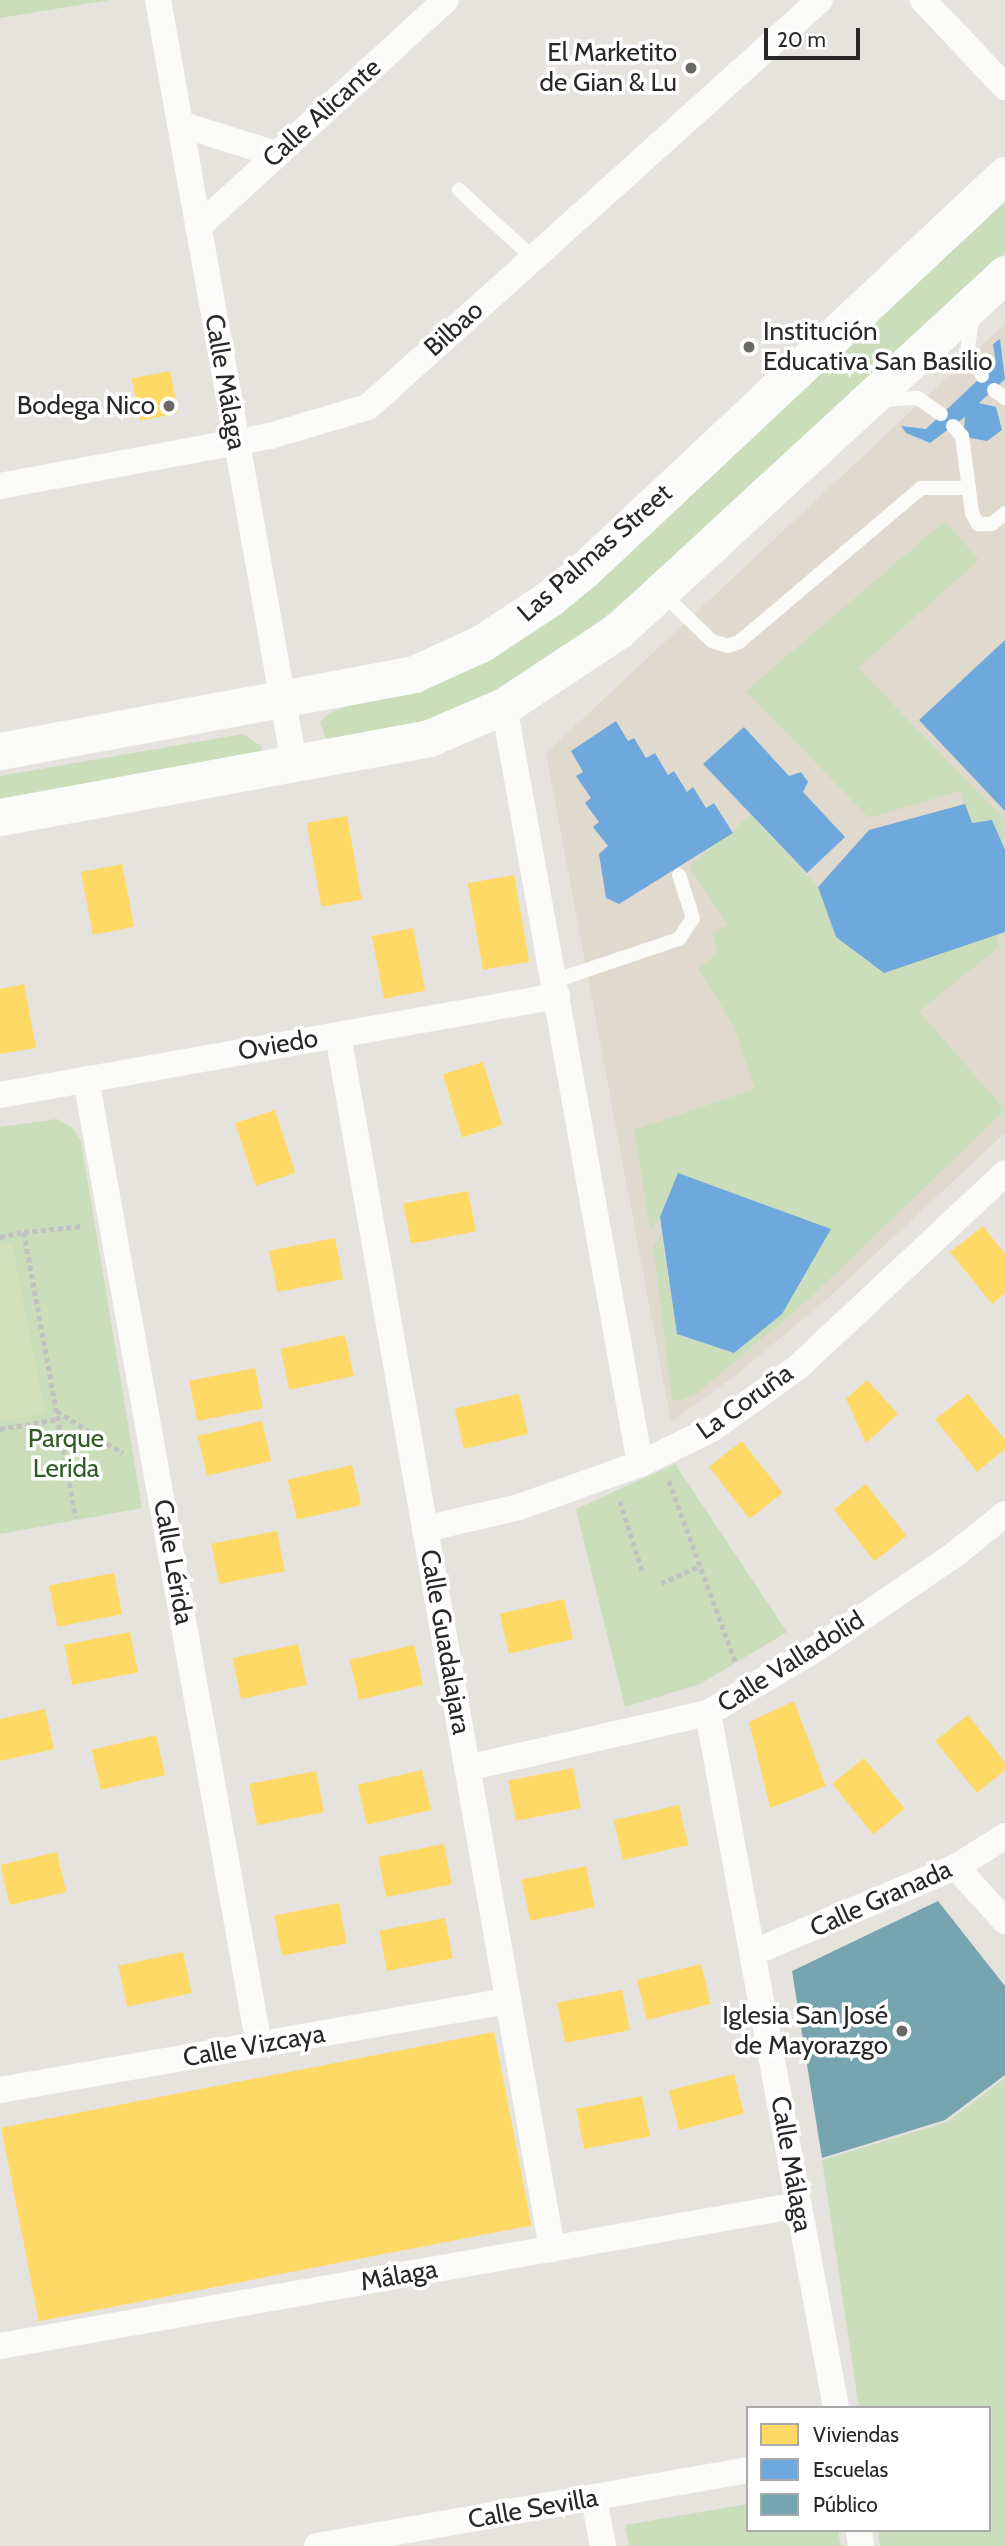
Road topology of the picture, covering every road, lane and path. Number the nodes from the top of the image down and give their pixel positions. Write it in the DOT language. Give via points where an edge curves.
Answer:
graph roads {
  1 [pos="158,0"];
  2 [pos="446,0"];
  3 [pos="820,0"];
  4 [pos="923,0"];
  5 [pos="1005,87"];
  6 [pos="180,124"];
  7 [pos="276,155"];
  8 [pos="1005,175"];
  9 [pos="459,190"];
  10 [pos="198,227"];
  11 [pos="533,258"];
  12 [pos="1005,274"];
  13 [pos="978,300"];
  14 [pos="982,376"];
  15 [pos="863,401"];
  16 [pos="942,414"];
  17 [pos="953,426"];
  18 [pos="236,443"];
  19 [pos="0,486"];
  20 [pos="969,488"];
  21 [pos="1005,513"];
  22 [pos="660,591"];
  23 [pos="283,702"];
  24 [pos="504,706"];
  25 [pos="0,751"];
  26 [pos="294,763"];
  27 [pos="0,817"];
  28 [pos="679,875"];
  29 [pos="555,988"];
  30 [pos="338,1035"];
  31 [pos="86,1079"];
  32 [pos="0,1095"];
  33 [pos="1005,1173"];
  34 [pos="112,1223"];
  35 [pos="24,1232"];
  36 [pos="0,1237"];
  37 [pos="56,1410"];
  38 [pos="58,1419"];
  39 [pos="0,1430"];
  40 [pos="650,1460"];
  41 [pos="157,1475"];
  42 [pos="618,1495"];
  43 [pos="1005,1514"];
  44 [pos="76,1517"];
  45 [pos="425,1529"];
  46 [pos="700,1566"];
  47 [pos="643,1573"];
  48 [pos="661,1583"];
  49 [pos="748,1693"];
  50 [pos="708,1713"];
  51 [pos="467,1768"];
  52 [pos="1005,1836"];
  53 [pos="956,1867"];
  54 [pos="1005,1921"];
  55 [pos="752,1953"];
  56 [pos="508,2001"];
  57 [pos="259,2045"];
  58 [pos="0,2090"];
  59 [pos="799,2205"];
  60 [pos="552,2249"];
  61 [pos="0,2346"];
  62 [pos="836,2406"];
  63 [pos="746,2470"];
  64 [pos="594,2498"];
  65 [pos="347,2543"];
  66 [pos="317,2546"];
  67 [pos="603,2546"];
  1 -- 6 [label="street, Calle Málaga"];
  2 -- 7 [label="street, Calle Alicante"];
  3 -- 11 [label="street, Bilbao"];
  4 -- 5 [label="street"];
  6 -- 7 [label="street"];
  6 -- 10 [label="street, Calle Málaga"];
  7 -- 10 [label="street, Calle Alicante"];
  8 -- 23 [label="street, Las Palmas Street" via="551,598 482,643 414,674"];
  9 -- 11 [label="lane"];
  10 -- 18 [label="street, Calle Málaga"];
  11 -- 18 [label="street, Bilbao" via="368,407 316,425"];
  12 -- 13 [label="street"];
  13 -- 14 [label="lane" via="968,326 968,347"];
  13 -- 15 [label="street"];
  15 -- 16 [label="lane" via="918,398"];
  15 -- 22 [label="street"];
  17 -- 20 [label="lane" via="962,436"];
  18 -- 19 [label="street, Bilbao"];
  18 -- 23 [label="street, Calle Málaga"];
  20 -- 21 [label="lane" via="978,524 992,524"];
  20 -- 22 [label="lane" via="921,488 739,642 727,646 712,641"];
  22 -- 24 [label="street" via="619,630"];
  23 -- 25 [label="street, Las Palmas Street"];
  23 -- 26 [label="street, Calle Málaga"];
  24 -- 26 [label="street" via="429,738"];
  24 -- 29 [label="street"];
  26 -- 27 [label="street"];
  28 -- 29 [label="lane" via="693,918 679,939"];
  29 -- 30 [label="street, Oviedo"];
  29 -- 40 [label="street"];
  30 -- 31 [label="street, Oviedo"];
  30 -- 45 [label="street, Calle Guadalajara"];
  31 -- 32 [label="street, Oviedo"];
  31 -- 34 [label="street, Calle Lérida"];
  33 -- 40 [label="street, La Coruña" via="798,1367 712,1429"];
  34 -- 35 [label="path"];
  34 -- 41 [label="street, Calle Lérida"];
  35 -- 36 [label="path"];
  35 -- 37 [label="path"];
  37 -- 38 [label="path"];
  37 -- 41 [label="path"];
  38 -- 39 [label="path"];
  38 -- 44 [label="path"];
  40 -- 45 [label="street, La Coruña" via="520,1507"];
  40 -- 46 [label="path"];
  41 -- 57 [label="street, Calle Lérida"];
  42 -- 47 [label="path"];
  43 -- 49 [label="street, Calle Valladolid" via="954,1555"];
  45 -- 51 [label="street, Calle Guadalajara"];
  46 -- 48 [label="path"];
  46 -- 49 [label="path"];
  49 -- 50 [label="street, Calle Valladolid"];
  50 -- 51 [label="street, Calle Valladolid"];
  50 -- 55 [label="street, Calle Málaga"];
  51 -- 56 [label="street, Calle Guadalajara"];
  52 -- 53 [label="street, Calle Granada"];
  53 -- 54 [label="street"];
  53 -- 55 [label="street, Calle Granada"];
  55 -- 59 [label="street, Calle Málaga"];
  56 -- 57 [label="street, Calle Vizcaya"];
  56 -- 60 [label="street, Calle Guadalajara"];
  57 -- 58 [label="street, Calle Vizcaya"];
  59 -- 60 [label="street, Málaga"];
  59 -- 62 [label="street, Calle Málaga"];
  60 -- 61 [label="street, Málaga"];
  63 -- 64 [label="street, Calle Sevilla"];
  64 -- 65 [label="street, Calle Sevilla"];
  64 -- 67 [label="street"];
  65 -- 66 [label="street, Calle Sevilla"];
}
